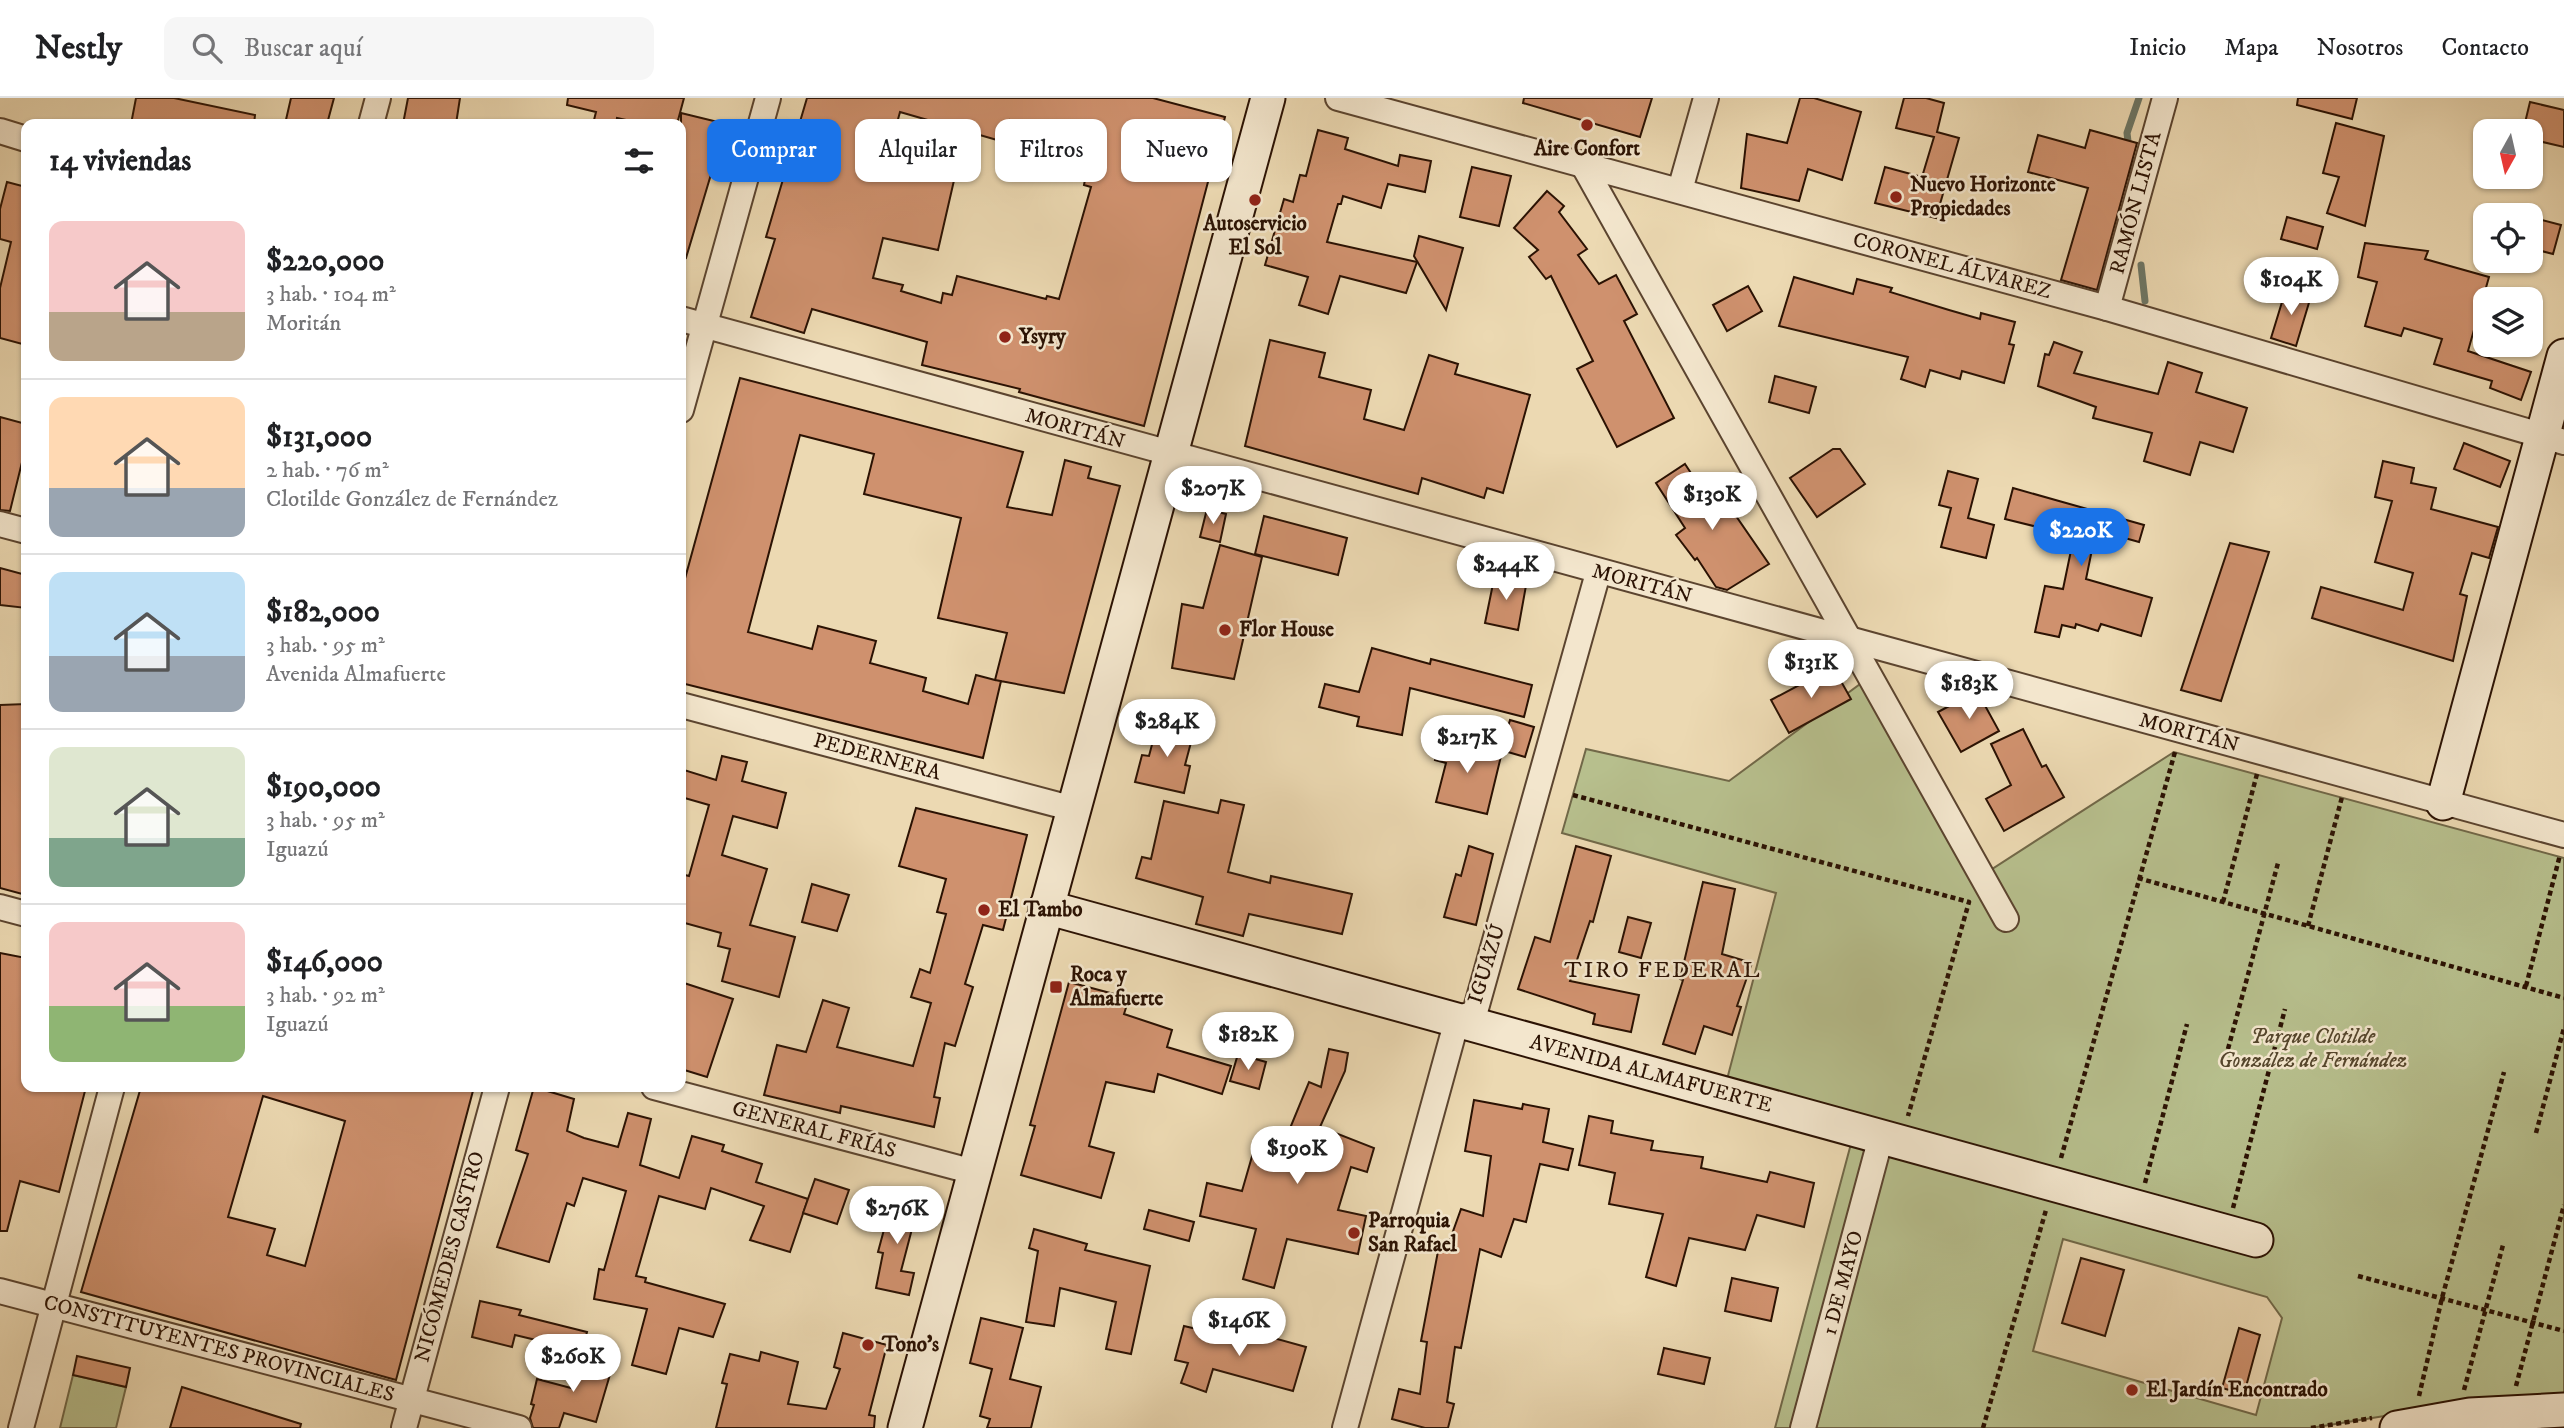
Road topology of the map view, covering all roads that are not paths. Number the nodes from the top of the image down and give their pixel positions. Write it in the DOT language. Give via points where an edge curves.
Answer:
graph roads {
  1 [pos="378,98"];
  2 [pos="768,98"];
  3 [pos="1268,98"];
  4 [pos="1338,98"];
  5 [pos="1706,98"];
  6 [pos="2165,98"];
  7 [pos="372,119"];
  8 [pos="0,131"];
  9 [pos="21,137"];
  10 [pos="1582,163"];
  11 [pos="1680,190"];
  12 [pos="2107,308"];
  13 [pos="692,322"];
  14 [pos="2564,356"];
  15 [pos="686,370"];
  16 [pos="2553,439"];
  17 [pos="1170,455"];
  18 [pos="0,524"];
  19 [pos="21,530"];
  20 [pos="1598,573"];
  21 [pos="1853,641"];
  22 [pos="686,706"];
  23 [pos="2443,803"];
  24 [pos="1073,809"];
  25 [pos="2562,844"];
  26 [pos="0,907"];
  27 [pos="1046,907"];
  28 [pos="21,913"];
  29 [pos="2006,919"];
  30 [pos="1457,1020"];
  31 [pos="111,1092"];
  32 [pos="496,1092"];
  33 [pos="673,1092"];
  34 [pos="1891,1140"];
  35 [pos="974,1172"];
  36 [pos="2241,1236"];
  37 [pos="0,1291"];
  38 [pos="55,1305"];
  39 [pos="411,1400"];
  40 [pos="2564,1410"];
  41 [pos="21,1428"];
  42 [pos="404,1428"];
  43 [pos="519,1428"];
  44 [pos="905,1428"];
  45 [pos="1345,1428"];
  46 [pos="1803,1428"];
  47 [pos="2397,1428"];
  1 -- 7 [label="street"];
  2 -- 13 [label="street"];
  3 -- 17 [label="main road"];
  4 -- 10 [label="street, CORONEL ÁLVAREZ"];
  5 -- 11 [label="street"];
  6 -- 12 [label="street, RAMÓN LISTA"];
  8 -- 9 [label="street"];
  10 -- 11 [label="street, CORONEL ÁLVAREZ"];
  10 -- 21 [label="street"];
  11 -- 12 [label="street, CORONEL ÁLVAREZ"];
  12 -- 16 [label="street, CORONEL ÁLVAREZ"];
  13 -- 15 [label="street"];
  13 -- 17 [label="street, MORITÁN"];
  14 -- 16 [label="main road"];
  16 -- 23 [label="main road"];
  17 -- 20 [label="street, MORITÁN"];
  17 -- 24 [label="main road"];
  18 -- 19 [label="street"];
  20 -- 21 [label="street, MORITÁN"];
  20 -- 30 [label="street, IGUAZÚ" via="1475,1012"];
  21 -- 23 [label="street, MORITÁN"];
  21 -- 29 [label="street"];
  22 -- 24 [label="street, PEDERNERA"];
  23 -- 25 [label="street, MORITÁN"];
  24 -- 27 [label="main road"];
  26 -- 28 [label="street"];
  27 -- 30 [label="main road, AVENIDA ALMAFUERTE"];
  27 -- 35 [label="main road"];
  30 -- 34 [label="main road, AVENIDA ALMAFUERTE"];
  30 -- 45 [label="street, IGUAZÚ"];
  31 -- 38 [label="street"];
  32 -- 39 [label="street, NICÓMEDES CASTRO"];
  33 -- 35 [label="street, GENERAL FRÍAS"];
  34 -- 36 [label="main road, AVENIDA ALMAFUERTE"];
  34 -- 46 [label="street, 1 DE MAYO"];
  35 -- 44 [label="main road"];
  37 -- 38 [label="street, CONSTITUYENTES PROVINCIALES"];
  38 -- 39 [label="street, CONSTITUYENTES PROVINCIALES"];
  38 -- 41 [label="street"];
  39 -- 42 [label="street, NICÓMEDES CASTRO"];
  39 -- 43 [label="street, CONSTITUYENTES PROVINCIALES"];
  40 -- 47 [label="main road" via="2470,1415"];
}
